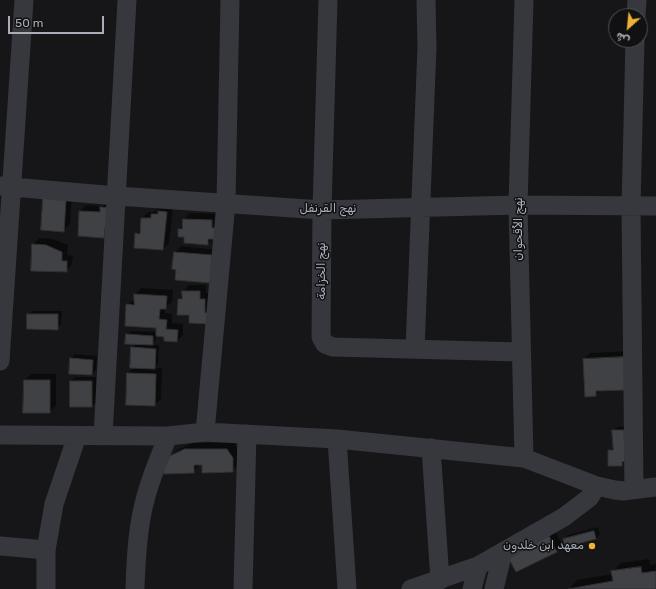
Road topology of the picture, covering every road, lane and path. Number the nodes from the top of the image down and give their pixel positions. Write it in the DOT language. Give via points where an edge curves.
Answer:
graph roads {
  1 [pos="24,0"];
  2 [pos="127,0"];
  3 [pos="230,0"];
  4 [pos="328,0"];
  5 [pos="426,0"];
  6 [pos="524,0"];
  7 [pos="635,48"];
  8 [pos="5,187"];
  9 [pos="117,196"];
  10 [pos="226,204"];
  11 [pos="518,205"];
  12 [pos="656,206"];
  13 [pos="420,207"];
  14 [pos="631,208"];
  15 [pos="322,210"];
  16 [pos="415,349"];
  17 [pos="520,352"];
  18 [pos="0,361"];
  19 [pos="206,432"];
  20 [pos="246,434"];
  21 [pos="0,436"];
  22 [pos="77,436"];
  23 [pos="103,436"];
  24 [pos="168,436"];
  25 [pos="337,439"];
  26 [pos="431,448"];
  27 [pos="524,458"];
  28 [pos="597,486"];
  29 [pos="656,487"];
  30 [pos="634,489"];
  31 [pos="0,546"];
  32 [pos="46,550"];
  33 [pos="503,552"];
  34 [pos="478,566"];
  35 [pos="440,580"];
  36 [pos="135,587"];
  37 [pos="46,589"];
  38 [pos="243,589"];
  39 [pos="347,589"];
  40 [pos="411,589"];
  41 [pos="472,589"];
  42 [pos="494,589"];
  1 -- 8 [label="street"];
  2 -- 9 [label="street"];
  3 -- 10 [label="street"];
  4 -- 15 [label="street, نهج الخزامة"];
  5 -- 13 [label="street"];
  6 -- 11 [label="street, نهج الأُقحوان"];
  7 -- 14 [label="street"];
  8 -- 9 [label="street, نهج القرنفل"];
  8 -- 18 [label="street"];
  9 -- 10 [label="street, نهج القرنفل"];
  9 -- 23 [label="street"];
  10 -- 15 [label="street, نهج القرنفل"];
  10 -- 19 [label="street"];
  11 -- 13 [label="street, نهج القرنفل"];
  11 -- 14 [label="street, نهج القرنفل"];
  11 -- 17 [label="street, نهج الأُقحوان"];
  12 -- 14 [label="street, نهج القرنفل"];
  13 -- 15 [label="street, نهج القرنفل"];
  13 -- 16 [label="street"];
  14 -- 30 [label="street"];
  15 -- 16 [label="street, نهج الخزامة" via="323,342 333,347"];
  16 -- 17 [label="street, نهج الخزامة"];
  17 -- 27 [label="street, نهج الأُقحوان"];
  19 -- 20 [label="street"];
  19 -- 24 [label="street"];
  20 -- 25 [label="street"];
  20 -- 38 [label="street"];
  21 -- 22 [label="street"];
  22 -- 23 [label="street"];
  22 -- 32 [label="street" via="54,504"];
  23 -- 24 [label="street"];
  24 -- 36 [label="street" via="148,488 142,513"];
  25 -- 26 [label="street"];
  25 -- 39 [label="street"];
  26 -- 27 [label="street"];
  26 -- 35 [label="street"];
  27 -- 28 [label="street"];
  28 -- 30 [label="street" via="623,491"];
  28 -- 33 [label="street" via="589,498 578,507"];
  29 -- 30 [label="street"];
  31 -- 32 [label="street"];
  32 -- 37 [label="street"];
  33 -- 34 [label="street"];
  33 -- 42 [label="street"];
  34 -- 35 [label="street"];
  34 -- 41 [label="street"];
  35 -- 40 [label="street"];
}
